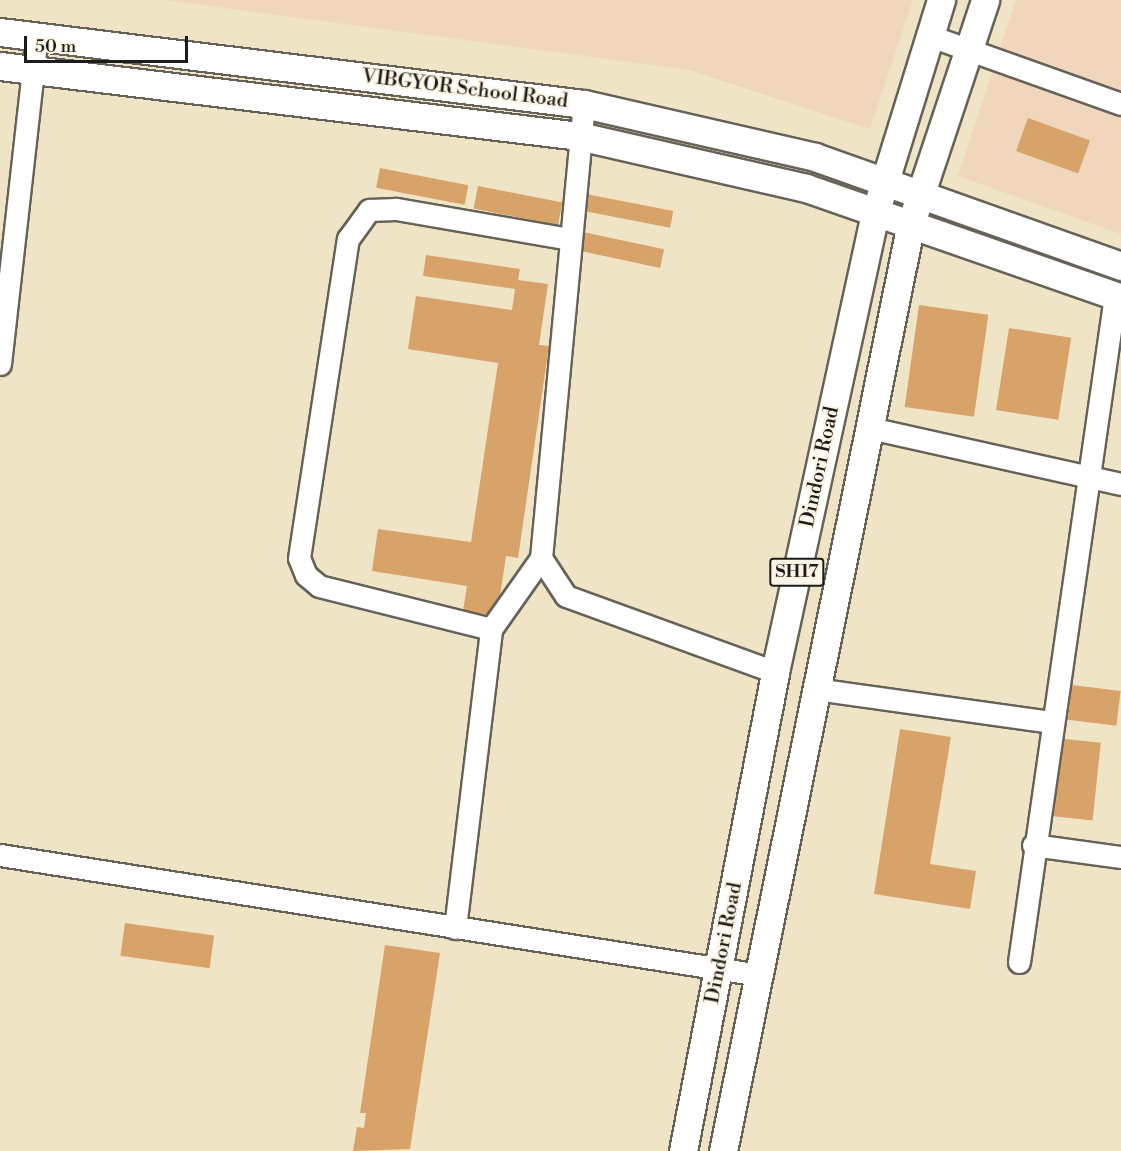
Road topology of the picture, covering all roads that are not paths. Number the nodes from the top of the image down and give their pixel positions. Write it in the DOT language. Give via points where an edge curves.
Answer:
graph roads {
  1 [pos="941,0"];
  2 [pos="985,0"];
  3 [pos="0,32"];
  4 [pos="37,36"];
  5 [pos="930,36"];
  6 [pos="967,50"];
  7 [pos="0,66"];
  8 [pos="33,70"];
  9 [pos="584,104"];
  10 [pos="1121,104"];
  11 [pos="579,135"];
  12 [pos="885,180"];
  13 [pos="920,194"];
  14 [pos="876,210"];
  15 [pos="911,223"];
  16 [pos="569,239"];
  17 [pos="1121,266"];
  18 [pos="1118,297"];
  19 [pos="0,364"];
  20 [pos="870,428"];
  21 [pos="1089,475"];
  22 [pos="1121,484"];
  23 [pos="541,558"];
  24 [pos="491,629"];
  25 [pos="775,672"];
  26 [pos="816,689"];
  27 [pos="1051,722"];
  28 [pos="1033,845"];
  29 [pos="0,855"];
  30 [pos="1121,857"];
  31 [pos="454,928"];
  32 [pos="1019,962"];
  33 [pos="720,966"];
  34 [pos="759,975"];
  35 [pos="682,1151"];
  36 [pos="723,1151"];
  1 -- 5 [label="main road, Dindori Road / SH17"];
  2 -- 6 [label="main road"];
  3 -- 4 [label="main road, VIBGYOR School Road"];
  4 -- 8 [label="street"];
  4 -- 9 [label="main road, VIBGYOR School Road"];
  5 -- 6 [label="street"];
  5 -- 12 [label="main road, Dindori Road / SH17"];
  6 -- 10 [label="street"];
  6 -- 13 [label="main road"];
  7 -- 8 [label="main road, VIBGYOR School Road"];
  8 -- 11 [label="main road, VIBGYOR School Road"];
  8 -- 19 [label="street"];
  9 -- 11 [label="street"];
  9 -- 12 [label="main road, VIBGYOR School Road" via="815,157"];
  11 -- 14 [label="main road, VIBGYOR School Road" via="806,188"];
  11 -- 16 [label="street"];
  12 -- 13 [label="main road, VIBGYOR School Road"];
  12 -- 14 [label="main road, Dindori Road / SH17"];
  13 -- 15 [label="main road"];
  13 -- 17 [label="main road, VIBGYOR School Road"];
  14 -- 15 [label="main road, VIBGYOR School Road"];
  14 -- 25 [label="main road, Dindori Road / SH17"];
  15 -- 18 [label="main road, VIBGYOR School Road"];
  15 -- 20 [label="main road"];
  16 -- 23 [label="street"];
  16 -- 24 [label="street" via="396,209 369,210 348,239 299,558 306,575 319,586"];
  18 -- 21 [label="street"];
  20 -- 21 [label="street"];
  20 -- 26 [label="main road"];
  21 -- 22 [label="street"];
  21 -- 27 [label="street"];
  23 -- 24 [label="street"];
  23 -- 25 [label="street" via="566,596"];
  24 -- 31 [label="street"];
  25 -- 33 [label="main road, Dindori Road / SH17"];
  26 -- 27 [label="street"];
  26 -- 34 [label="main road"];
  27 -- 28 [label="street"];
  28 -- 30 [label="street"];
  28 -- 32 [label="street"];
  29 -- 31 [label="street"];
  31 -- 33 [label="street"];
  33 -- 34 [label="street"];
  33 -- 35 [label="main road, Dindori Road / SH17"];
  34 -- 36 [label="main road"];
}
